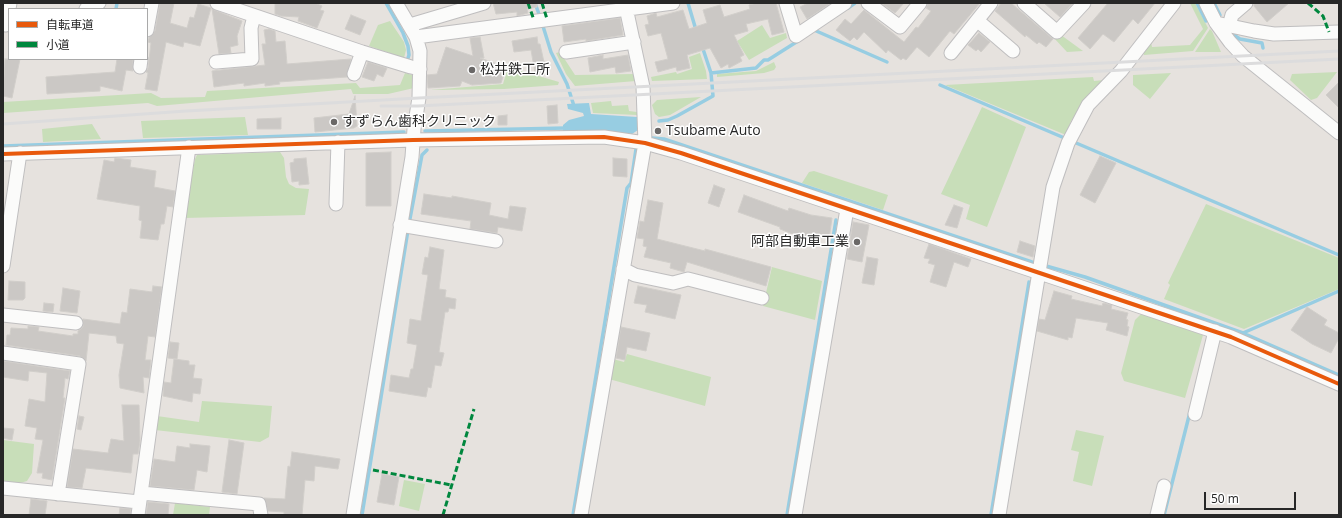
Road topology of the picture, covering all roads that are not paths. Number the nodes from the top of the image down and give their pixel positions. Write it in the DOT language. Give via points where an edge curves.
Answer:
graph roads {
  1 [pos="99,3"];
  2 [pos="152,3"];
  3 [pos="217,3"];
  4 [pos="396,3"];
  5 [pos="484,3"];
  6 [pos="673,3"];
  7 [pos="845,3"];
  8 [pos="868,3"];
  9 [pos="920,3"];
  10 [pos="991,3"];
  11 [pos="1024,3"];
  12 [pos="1084,3"];
  13 [pos="1174,3"];
  14 [pos="1206,3"];
  15 [pos="1246,3"];
  16 [pos="626,6"];
  17 [pos="787,6"];
  18 [pos="88,8"];
  19 [pos="8,14"];
  20 [pos="254,16"];
  21 [pos="978,21"];
  22 [pos="1223,24"];
  23 [pos="6,25"];
  24 [pos="148,25"];
  25 [pos="410,25"];
  26 [pos="1339,32"];
  27 [pos="416,37"];
  28 [pos="634,42"];
  29 [pos="1013,51"];
  30 [pos="362,52"];
  31 [pos="566,52"];
  32 [pos="951,53"];
  33 [pos="216,62"];
  34 [pos="420,69"];
  35 [pos="354,74"];
  36 [pos="1339,133"];
  37 [pos="413,140"];
  38 [pos="338,142"];
  39 [pos="645,143"];
  40 [pos="189,147"];
  41 [pos="20,153"];
  42 [pos="3,154"];
  43 [pos="336,204"];
  44 [pos="848,209"];
  45 [pos="406,226"];
  46 [pos="496,241"];
  47 [pos="3,266"];
  48 [pos="1040,266"];
  49 [pos="623,269"];
  50 [pos="762,298"];
  51 [pos="3,315"];
  52 [pos="76,323"];
  53 [pos="1215,331"];
  54 [pos="3,353"];
  55 [pos="1339,384"];
  56 [pos="1195,414"];
  57 [pos="1164,486"];
  58 [pos="3,488"];
  59 [pos="58,494"];
  60 [pos="137,503"];
  61 [pos="261,515"];
  62 [pos="353,515"];
  63 [pos="581,515"];
  64 [pos="795,515"];
  65 [pos="999,515"];
  66 [pos="1157,515"];
  1 -- 18 [label="street"];
  2 -- 24 [label="street"];
  3 -- 20 [label="street"];
  4 -- 25 [label="street"];
  5 -- 25 [label="street"];
  6 -- 16 [label="street"];
  7 -- 17 [label="street" via="796,36"];
  8 -- 9 [label="street" via="900,27"];
  10 -- 21 [label="street"];
  11 -- 12 [label="street" via="1057,32"];
  13 -- 48 [label="street" via="1122,71 1088,106 1069,140 1053,187"];
  14 -- 22 [label="street"];
  15 -- 22 [label="street"];
  16 -- 27 [label="street"];
  16 -- 28 [label="street"];
  19 -- 23 [label="street"];
  20 -- 30 [label="street"];
  20 -- 33 [label="street" via="251,28 252,58"];
  21 -- 29 [label="street"];
  21 -- 32 [label="street"];
  22 -- 26 [label="street" via="1274,34"];
  22 -- 36 [label="street" via="1230,42 1243,56"];
  25 -- 27 [label="street"];
  27 -- 34 [label="street" via="420,51"];
  28 -- 31 [label="street"];
  28 -- 39 [label="street" via="643,87"];
  30 -- 34 [label="street"];
  30 -- 35 [label="street"];
  34 -- 37 [label="street"];
  37 -- 38 [label="street"];
  37 -- 39 [label="street" via="604,136"];
  37 -- 45 [label="street"];
  38 -- 40 [label="street"];
  38 -- 43 [label="street"];
  39 -- 44 [label="street"];
  39 -- 49 [label="street"];
  40 -- 41 [label="street"];
  40 -- 60 [label="street"];
  41 -- 42 [label="street"];
  41 -- 47 [label="street"];
  44 -- 48 [label="street"];
  44 -- 64 [label="street"];
  45 -- 46 [label="street"];
  45 -- 62 [label="street"];
  48 -- 53 [label="street"];
  48 -- 65 [label="street"];
  49 -- 50 [label="street" via="635,275 673,283 688,279"];
  49 -- 63 [label="street"];
  51 -- 52 [label="street"];
  53 -- 55 [label="street"];
  53 -- 56 [label="street"];
  54 -- 59 [label="street" via="79,364"];
  57 -- 66 [label="street"];
  58 -- 59 [label="street"];
  59 -- 60 [label="street"];
  60 -- 61 [label="street" via="259,504"];
}
